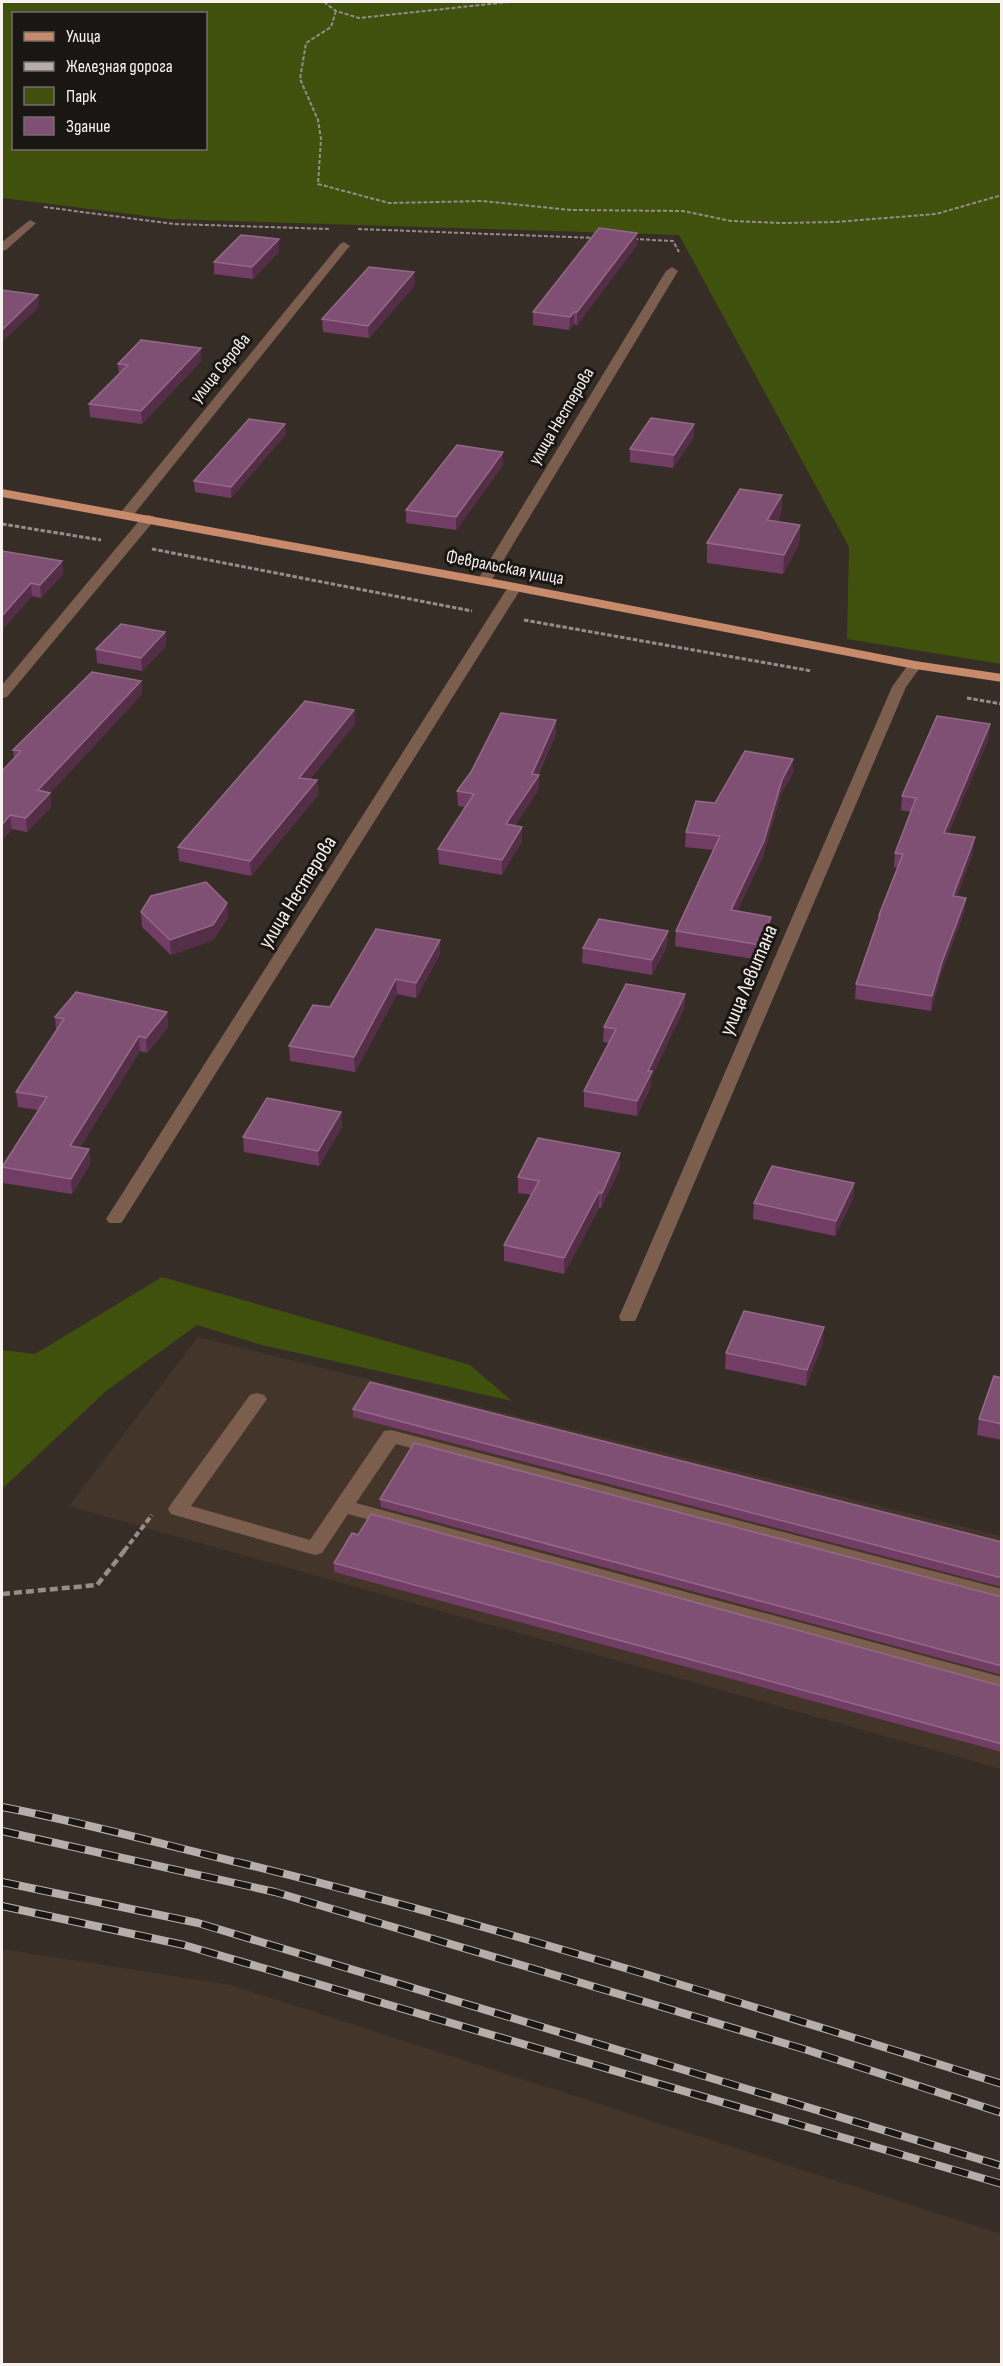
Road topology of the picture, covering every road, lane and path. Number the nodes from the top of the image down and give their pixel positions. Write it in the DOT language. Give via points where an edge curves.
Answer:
graph roads {
  1 [pos="324,2"];
  2 [pos="509,2"];
  3 [pos="336,11"];
  4 [pos="1002,195"];
  5 [pos="33,206"];
  6 [pos="30,223"];
  7 [pos="357,229"];
  8 [pos="603,238"];
  9 [pos="626,239"];
  10 [pos="344,246"];
  11 [pos="2,248"];
  12 [pos="672,271"];
  13 [pos="2,493"];
  14 [pos="126,515"];
  15 [pos="148,519"];
  16 [pos="484,581"];
  17 [pos="515,587"];
  18 [pos="915,665"];
  19 [pos="1002,678"];
  20 [pos="2,694"];
  21 [pos="115,1219"];
  22 [pos="628,1317"];
  23 [pos="257,1398"];
  24 [pos="344,1506"];
  25 [pos="178,1509"];
  26 [pos="2,1594"];
  27 [pos="1002,1596"];
  28 [pos="1002,1685"];
  1 -- 3 [label="path"];
  2 -- 3 [label="path" via="359,18"];
  3 -- 4 [label="path" via="333,27 306,43 300,79 318,120 318,184 336,190 389,203 482,201 571,210 640,208 782,224 936,214"];
  5 -- 7 [label="path" via="174,224"];
  6 -- 11 [label="street"];
  7 -- 8 [label="path"];
  7 -- 10 [label="path"];
  9 -- 12 [label="path" via="673,241 681,256"];
  10 -- 14 [label="street, улица Серова"];
  12 -- 16 [label="street, улица Нестерова"];
  13 -- 14 [label="main road, Февральская улица"];
  14 -- 15 [label="main road, Февральская улица"];
  15 -- 16 [label="main road, Февральская улица"];
  15 -- 20 [label="street"];
  16 -- 17 [label="main road, Февральская улица"];
  17 -- 18 [label="main road, Февральская улица"];
  17 -- 21 [label="street, улица Нестерова"];
  18 -- 19 [label="main road, Февральская улица"];
  18 -- 22 [label="street, улица Левитана" via="894,698"];
  23 -- 25 [label="street"];
  24 -- 25 [label="street" via="315,1548"];
  24 -- 27 [label="street" via="391,1436"];
  24 -- 28 [label="street"];
  25 -- 26 [label="path" via="153,1514 97,1585"];
}
